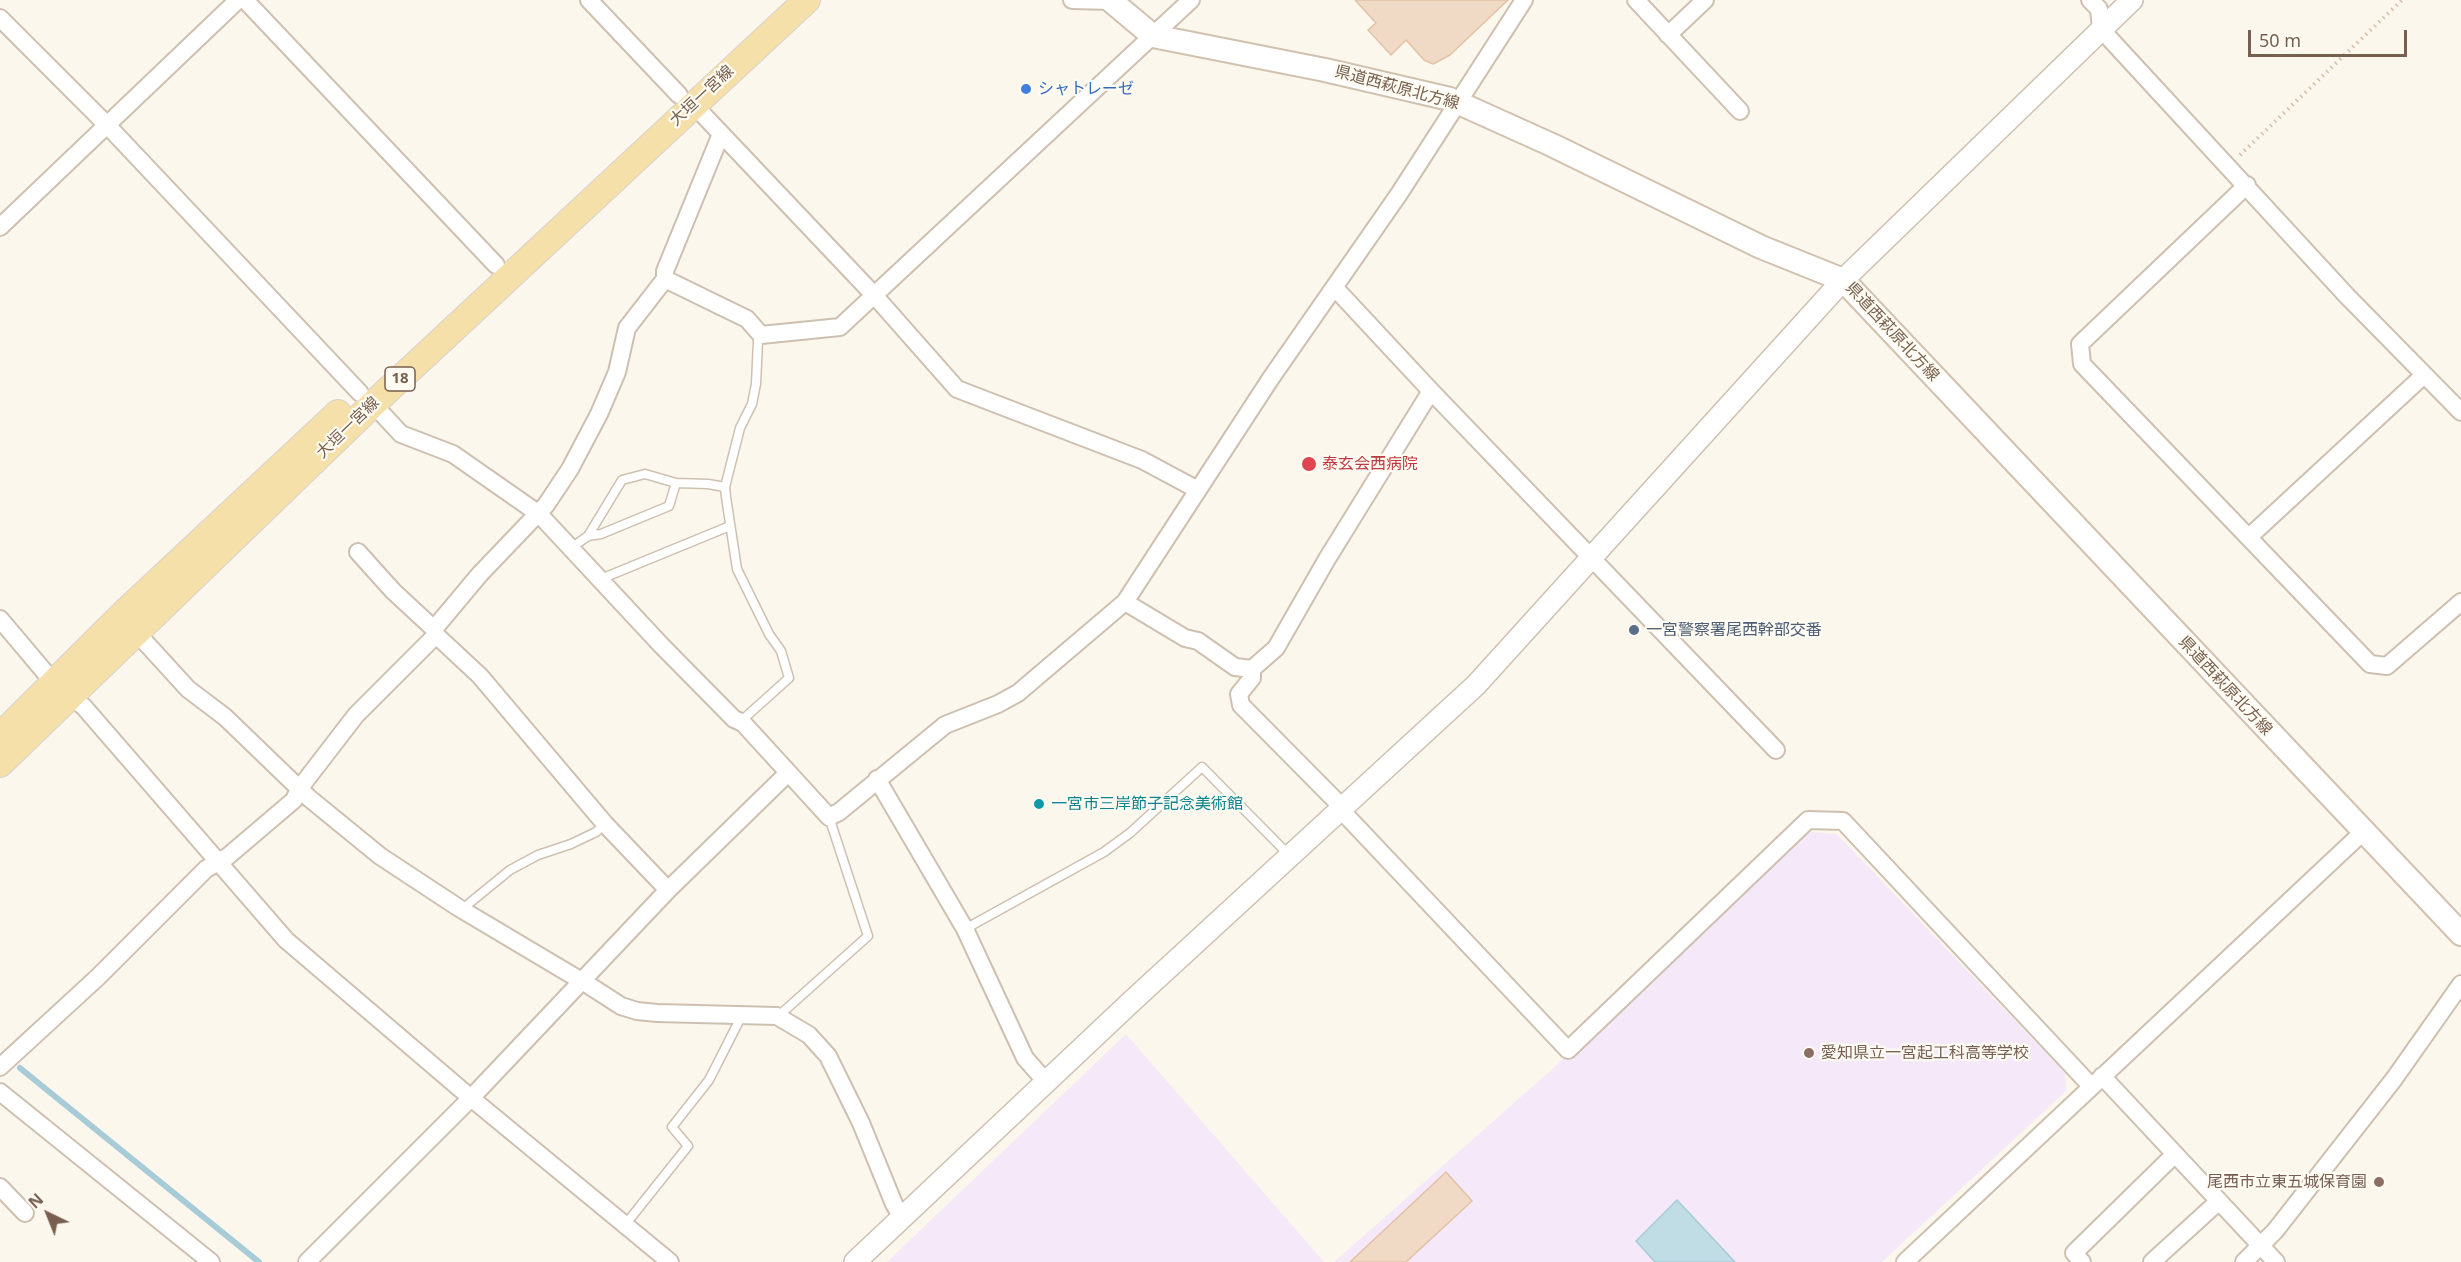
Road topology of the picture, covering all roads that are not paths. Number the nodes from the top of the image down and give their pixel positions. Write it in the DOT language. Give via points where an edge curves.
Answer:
graph roads {
  1 [pos="238,0"];
  2 [pos="245,0"];
  3 [pos="589,0"];
  4 [pos="781,0"];
  5 [pos="807,0"];
  6 [pos="1072,0"];
  7 [pos="1111,0"];
  8 [pos="1191,0"];
  9 [pos="1524,0"];
  10 [pos="1636,0"];
  11 [pos="1706,0"];
  12 [pos="2090,0"];
  13 [pos="2132,0"];
  14 [pos="0,18"];
  15 [pos="2101,29"];
  16 [pos="1668,35"];
  17 [pos="1153,36"];
  18 [pos="686,99"];
  19 [pos="1458,103"];
  20 [pos="1740,111"];
  21 [pos="108,125"];
  22 [pos="721,134"];
  23 [pos="2247,185"];
  24 [pos="0,227"];
  25 [pos="496,265"];
  26 [pos="665,279"];
  27 [pos="1843,280"];
  28 [pos="1335,288"];
  29 [pos="874,296"];
  30 [pos="761,334"];
  31 [pos="2424,375"];
  32 [pos="1431,391"];
  33 [pos="366,398"];
  34 [pos="2461,412"];
  35 [pos="676,483"];
  36 [pos="725,487"];
  37 [pos="1198,490"];
  38 [pos="539,514"];
  39 [pos="730,526"];
  40 [pos="588,536"];
  41 [pos="2249,537"];
  42 [pos="571,548"];
  43 [pos="358,552"];
  44 [pos="1592,557"];
  45 [pos="602,582"];
  46 [pos="1125,602"];
  47 [pos="2461,602"];
  48 [pos="0,619"];
  49 [pos="135,631"];
  50 [pos="435,632"];
  51 [pos="1252,669"];
  52 [pos="62,689"];
  53 [pos="740,722"];
  54 [pos="0,736"];
  55 [pos="1776,750"];
  56 [pos="0,764"];
  57 [pos="788,773"];
  58 [pos="877,779"];
  59 [pos="299,789"];
  60 [pos="1341,808"];
  61 [pos="829,817"];
  62 [pos="605,824"];
  63 [pos="2363,832"];
  64 [pos="1290,856"];
  65 [pos="217,862"];
  66 [pos="668,890"];
  67 [pos="461,910"];
  68 [pos="965,929"];
  69 [pos="2461,933"];
  70 [pos="583,982"];
  71 [pos="2461,984"];
  72 [pos="739,1015"];
  73 [pos="781,1018"];
  74 [pos="0,1067"];
  75 [pos="2096,1081"];
  76 [pos="1047,1083"];
  77 [pos="0,1092"];
  78 [pos="471,1098"];
  79 [pos="2175,1154"];
  80 [pos="0,1187"];
  81 [pos="2219,1201"];
  82 [pos="25,1213"];
  83 [pos="903,1219"];
  84 [pos="625,1225"];
  85 [pos="2261,1245"];
  86 [pos="211,1262"];
  87 [pos="307,1262"];
  88 [pos="670,1262"];
  89 [pos="855,1262"];
  90 [pos="1905,1262"];
  91 [pos="2082,1262"];
  92 [pos="2152,1262"];
  93 [pos="2244,1262"];
  94 [pos="2276,1262"];
  1 -- 21 [label="street"];
  2 -- 25 [label="street"];
  3 -- 18 [label="street"];
  4 -- 18 [label="main road, 大垣一宮線 / 18"];
  5 -- 18 [label="main road, 大垣一宮線 / 18"];
  6 -- 7 [label="street"];
  7 -- 17 [label="main road, 県道西萩原北方線"];
  8 -- 17 [label="street"];
  9 -- 19 [label="street"];
  10 -- 16 [label="street"];
  11 -- 16 [label="street"];
  12 -- 15 [label="street" via="2099,9"];
  13 -- 15 [label="street"];
  14 -- 21 [label="street"];
  15 -- 23 [label="street"];
  15 -- 27 [label="street"];
  16 -- 20 [label="street"];
  17 -- 19 [label="main road, 県道西萩原北方線" via="1326,70"];
  17 -- 29 [label="street"];
  18 -- 22 [label="street"];
  18 -- 25 [label="main road, 大垣一宮線 / 18"];
  18 -- 33 [label="main road, 大垣一宮線 / 18"];
  19 -- 27 [label="main road, 県道西萩原北方線" via="1761,247"];
  19 -- 28 [label="street"];
  21 -- 24 [label="street"];
  21 -- 33 [label="street"];
  22 -- 26 [label="street"];
  22 -- 29 [label="street"];
  23 -- 31 [label="street" via="2346,296"];
  23 -- 41 [label="street" via="2080,344 2082,364"];
  25 -- 33 [label="main road, 大垣一宮線 / 18"];
  26 -- 30 [label="street" via="747,319"];
  26 -- 38 [label="street" via="627,328 618,372 599,414 570,469"];
  27 -- 44 [label="street"];
  27 -- 63 [label="main road, 県道西萩原北方線"];
  28 -- 32 [label="street"];
  28 -- 37 [label="street"];
  29 -- 30 [label="street" via="840,327"];
  29 -- 37 [label="street" via="957,389 1142,460"];
  30 -- 36 [label="lane" via="752,404 740,428"];
  31 -- 34 [label="street"];
  31 -- 41 [label="street"];
  32 -- 44 [label="street"];
  32 -- 51 [label="street" via="1276,648"];
  33 -- 38 [label="street" via="401,434 453,454"];
  33 -- 49 [label="main road, 大垣一宮線 / 18"];
  33 -- 52 [label="main road, 大垣一宮線 / 18" via="125,612"];
  35 -- 36 [label="lane"];
  35 -- 40 [label="lane" via="669,506"];
  35 -- 40 [label="lane" via="645,474 622,480"];
  36 -- 39 [label="lane"];
  37 -- 46 [label="street"];
  38 -- 42 [label="street"];
  38 -- 50 [label="street" via="480,574"];
  39 -- 45 [label="lane" via="608,576"];
  39 -- 53 [label="lane" via="736,569 781,651 789,678"];
  40 -- 42 [label="lane"];
  41 -- 47 [label="street" via="2370,664 2388,666"];
  42 -- 45 [label="street"];
  43 -- 50 [label="street"];
  44 -- 55 [label="street"];
  44 -- 60 [label="street" via="1476,684"];
  45 -- 53 [label="street"];
  46 -- 51 [label="street" via="1185,638 1198,641 1235,667"];
  46 -- 58 [label="street" via="1018,693 945,725"];
  48 -- 52 [label="street"];
  49 -- 52 [label="main road, 大垣一宮線 / 18"];
  49 -- 59 [label="street" via="188,689 225,717"];
  50 -- 59 [label="street" via="356,715"];
  50 -- 62 [label="street" via="480,676"];
  51 -- 60 [label="street" via="1252,678 1239,694 1241,705"];
  52 -- 54 [label="main road, 大垣一宮線 / 18"];
  52 -- 56 [label="main road, 大垣一宮線 / 18"];
  52 -- 65 [label="street" via="84,707"];
  53 -- 57 [label="street"];
  57 -- 61 [label="street"];
  57 -- 66 [label="street"];
  58 -- 61 [label="street"];
  58 -- 68 [label="street"];
  59 -- 65 [label="street" via="294,800"];
  59 -- 67 [label="street" via="380,856"];
  60 -- 64 [label="street"];
  60 -- 75 [label="street" via="1568,1050 1808,820 1843,821"];
  61 -- 73 [label="lane" via="868,936 784,1011"];
  62 -- 66 [label="street"];
  62 -- 67 [label="lane" via="596,832 510,870"];
  63 -- 69 [label="main road, 県道西萩原北方線"];
  63 -- 75 [label="street"];
  64 -- 68 [label="lane" via="1202,767 1104,852"];
  64 -- 76 [label="street"];
  65 -- 74 [label="street"];
  65 -- 78 [label="street" via="286,940"];
  66 -- 70 [label="street"];
  67 -- 70 [label="street"];
  68 -- 76 [label="street" via="1025,1058"];
  70 -- 72 [label="street" via="621,1006 637,1011"];
  70 -- 78 [label="street"];
  71 -- 85 [label="street" via="2394,1079"];
  72 -- 73 [label="street"];
  72 -- 84 [label="lane" via="709,1080 672,1126 688,1146"];
  73 -- 83 [label="street" via="809,1035 828,1056"];
  75 -- 79 [label="street"];
  75 -- 90 [label="street"];
  76 -- 83 [label="street"];
  77 -- 86 [label="street"];
  78 -- 84 [label="street"];
  78 -- 87 [label="street"];
  79 -- 81 [label="street"];
  79 -- 91 [label="street" via="2074,1253"];
  80 -- 82 [label="street"];
  81 -- 85 [label="street"];
  81 -- 92 [label="street"];
  83 -- 89 [label="street"];
  84 -- 88 [label="street"];
  85 -- 93 [label="street"];
  85 -- 94 [label="street"];
}
